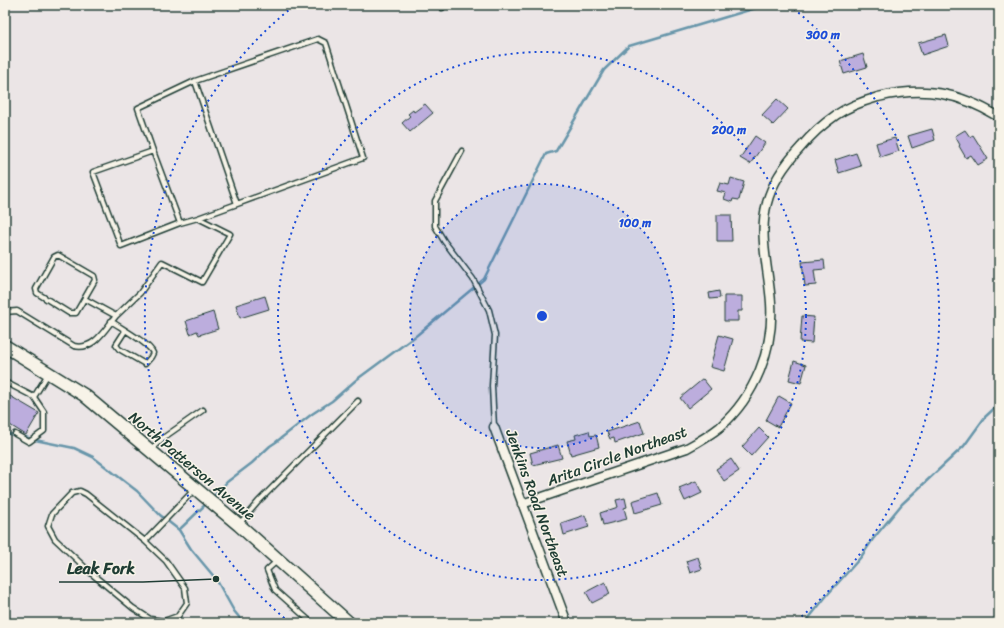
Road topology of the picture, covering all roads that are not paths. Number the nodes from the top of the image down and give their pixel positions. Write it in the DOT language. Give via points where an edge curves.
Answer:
graph roads {
  1 [pos="195,81"];
  2 [pos="999,117"];
  3 [pos="153,151"];
  4 [pos="462,151"];
  5 [pos="237,204"];
  6 [pos="198,218"];
  7 [pos="180,223"];
  8 [pos="85,299"];
  9 [pos="5,312"];
  10 [pos="116,316"];
  11 [pos="111,322"];
  12 [pos="125,331"];
  13 [pos="5,346"];
  14 [pos="49,373"];
  15 [pos="5,382"];
  16 [pos="34,397"];
  17 [pos="358,401"];
  18 [pos="203,410"];
  19 [pos="494,427"];
  20 [pos="15,434"];
  21 [pos="149,451"];
  22 [pos="196,489"];
  23 [pos="522,504"];
  24 [pos="239,525"];
  25 [pos="145,541"];
  26 [pos="279,560"];
  27 [pos="312,623"];
  28 [pos="349,623"];
  29 [pos="567,623"];
  1 -- 3 [label="lane" via="138,108"];
  1 -- 5 [label="lane"];
  1 -- 5 [label="lane" via="318,40 326,43 363,158"];
  2 -- 23 [label="street, Arita Circle Northeast" via="958,98 930,91 914,91 890,94 858,104 837,114 824,124 796,152 776,181 766,204 765,256 771,303 768,343 753,385 734,411 716,429 687,448"];
  3 -- 7 [label="lane"];
  3 -- 7 [label="lane" via="94,172 120,246"];
  4 -- 19 [label="lane, Jenkins Road Northeast" via="435,200 436,226 472,279 489,310 495,335 492,386"];
  5 -- 6 [label="lane"];
  6 -- 7 [label="lane"];
  6 -- 10 [label="lane" via="230,234 202,282 162,262 140,292"];
  8 -- 8 [label="lane" via="76,313 69,314 37,293 36,289 58,255 94,276 95,280"];
  8 -- 10 [label="lane"];
  9 -- 11 [label="lane" via="16,311 80,348 94,342"];
  10 -- 11 [label="lane"];
  11 -- 12 [label="lane"];
  12 -- 12 [label="lane" via="151,348 153,353 145,364 116,345"];
  13 -- 14 [label="main road, North Patterson Avenue"];
  14 -- 16 [label="lane"];
  14 -- 21 [label="main road, North Patterson Avenue" via="84,395"];
  15 -- 16 [label="lane"];
  16 -- 20 [label="lane" via="44,412 44,431 29,442"];
  17 -- 24 [label="lane" via="258,502"];
  18 -- 21 [label="lane"];
  19 -- 23 [label="street, Jenkins Road Northeast"];
  21 -- 22 [label="main road, North Patterson Avenue"];
  22 -- 24 [label="main road, North Patterson Avenue"];
  22 -- 25 [label="lane"];
  23 -- 29 [label="street, Jenkins Road Northeast"];
  24 -- 26 [label="main road, North Patterson Avenue"];
  25 -- 25 [label="lane" via="80,491 72,493 52,514 48,526 55,539 133,608 150,619 164,621 178,616 187,603 185,588 166,561"];
  26 -- 27 [label="lane" via="267,570 275,590"];
  26 -- 28 [label="main road, North Patterson Avenue"];
}
